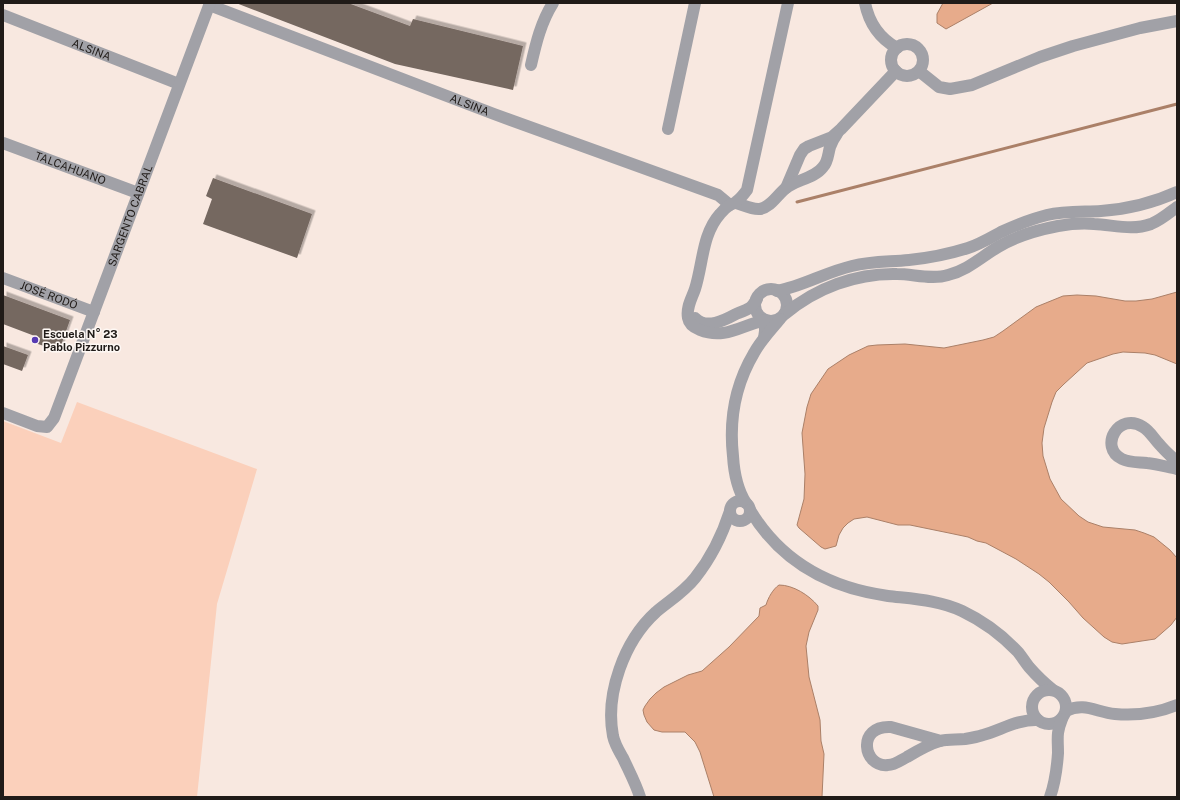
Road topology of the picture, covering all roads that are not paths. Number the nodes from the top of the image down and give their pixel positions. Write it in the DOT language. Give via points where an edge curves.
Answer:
graph roads {
  1 [pos="553,3"];
  2 [pos="695,3"];
  3 [pos="788,3"];
  4 [pos="865,3"];
  5 [pos="209,4"];
  6 [pos="3,15"];
  7 [pos="1177,21"];
  8 [pos="897,48"];
  9 [pos="531,65"];
  10 [pos="896,71"];
  11 [pos="919,72"];
  12 [pos="179,84"];
  13 [pos="668,129"];
  14 [pos="841,129"];
  15 [pos="3,144"];
  16 [pos="786,188"];
  17 [pos="1177,192"];
  18 [pos="138,193"];
  19 [pos="1161,199"];
  20 [pos="733,204"];
  21 [pos="1117,209"];
  22 [pos="1173,210"];
  23 [pos="1119,227"];
  24 [pos="970,247"];
  25 [pos="927,258"];
  26 [pos="977,262"];
  27 [pos="925,276"];
  28 [pos="3,278"];
  29 [pos="695,289"];
  30 [pos="777,291"];
  31 [pos="757,299"];
  32 [pos="94,312"];
  33 [pos="782,316"];
  34 [pos="765,320"];
  35 [pos="764,338"];
  36 [pos="3,413"];
  37 [pos="1177,462"];
  38 [pos="1177,469"];
  39 [pos="738,488"];
  40 [pos="732,507"];
  41 [pos="746,514"];
  42 [pos="723,531"];
  43 [pos="1029,667"];
  44 [pos="1056,692"];
  45 [pos="1033,703"];
  46 [pos="1177,705"];
  47 [pos="1082,707"];
  48 [pos="1064,715"];
  49 [pos="1021,722"];
  50 [pos="1042,722"];
  51 [pos="1057,739"];
  52 [pos="941,741"];
  53 [pos="640,797"];
  54 [pos="1050,797"];
  1 -- 9 [label="street" via="538,34"];
  2 -- 13 [label="street"];
  3 -- 20 [label="street" via="747,190"];
  4 -- 8 [label="street" via="875,30"];
  5 -- 12 [label="street, SARGENTO CABRAL"];
  5 -- 20 [label="street, ALSINA" via="494,114 718,195"];
  6 -- 12 [label="street, ALSINA"];
  7 -- 11 [label="street" via="1073,46 972,85 939,88"];
  8 -- 10 [label="street" via="892,56"];
  8 -- 11 [label="street" via="907,44 921,52 923,62"];
  10 -- 11 [label="street" via="910,76"];
  10 -- 14 [label="street"];
  12 -- 18 [label="street, SARGENTO CABRAL"];
  14 -- 16 [label="street" via="834,138 823,167"];
  14 -- 16 [label="street" via="832,137 804,149"];
  15 -- 18 [label="street, TALCAHUANO"];
  16 -- 20 [label="street, ALSINA" via="759,209"];
  17 -- 19 [label="street"];
  18 -- 32 [label="street, SARGENTO CABRAL"];
  19 -- 21 [label="street"];
  19 -- 22 [label="street"];
  20 -- 29 [label="street" via="719,214 706,240"];
  21 -- 23 [label="street"];
  21 -- 24 [label="street" via="1048,215 1016,225"];
  22 -- 23 [label="street" via="1150,224 1131,228"];
  23 -- 26 [label="street" via="1083,223 1046,229 1007,242"];
  24 -- 25 [label="street"];
  24 -- 26 [label="street"];
  25 -- 27 [label="street"];
  25 -- 30 [label="street" via="851,266"];
  26 -- 27 [label="street" via="947,276"];
  27 -- 33 [label="street" via="882,274 854,278 825,288"];
  28 -- 32 [label="street, JOSÉ RODÓ"];
  29 -- 31 [label="street" via="693,314 697,320 707,324 750,308"];
  29 -- 34 [label="street" via="690,300 688,319 690,324 699,330 726,333"];
  30 -- 31 [label="street" via="768,290"];
  30 -- 33 [label="street" via="784,296 787,305"];
  31 -- 34 [label="street" via="756,309"];
  32 -- 36 [label="street, SARGENTO CABRAL" via="54,418 47,427 37,426"];
  33 -- 34 [label="street" via="775,321"];
  33 -- 35 [label="street"];
  34 -- 35 [label="street"];
  35 -- 39 [label="street" via="754,352 742,378 733,408 731,441"];
  37 -- 38 [label="street" via="1151,434 1135,423 1127,422 1117,429 1113,436 1113,451 1124,460"];
  39 -- 40 [label="street"];
  39 -- 41 [label="street"];
  40 -- 41 [label="street" via="740,501"];
  40 -- 41 [label="street" via="730,515 735,520"];
  40 -- 42 [label="street"];
  41 -- 42 [label="street"];
  41 -- 43 [label="street" via="805,568 844,586 887,596 928,600 961,611 996,632"];
  42 -- 53 [label="street" via="715,549 695,578 644,624 622,662 612,706 613,736"];
  43 -- 44 [label="street"];
  43 -- 45 [label="street" via="1035,685"];
  44 -- 45 [label="street" via="1042,691"];
  44 -- 47 [label="street"];
  44 -- 48 [label="street" via="1066,701"];
  45 -- 49 [label="street"];
  45 -- 50 [label="street" via="1035,716"];
  46 -- 47 [label="street" via="1146,713 1126,714 1113,714"];
  47 -- 48 [label="street" via="1076,707"];
  48 -- 50 [label="street" via="1054,723"];
  48 -- 51 [label="street" via="1058,728"];
  49 -- 50 [label="street"];
  49 -- 52 [label="street" via="984,735"];
  50 -- 51 [label="street" via="1050,727"];
  51 -- 54 [label="street" via="1057,768"];
  52 -- 52 [label="street" via="883,727 872,732 867,750 875,762 888,766"];
}
